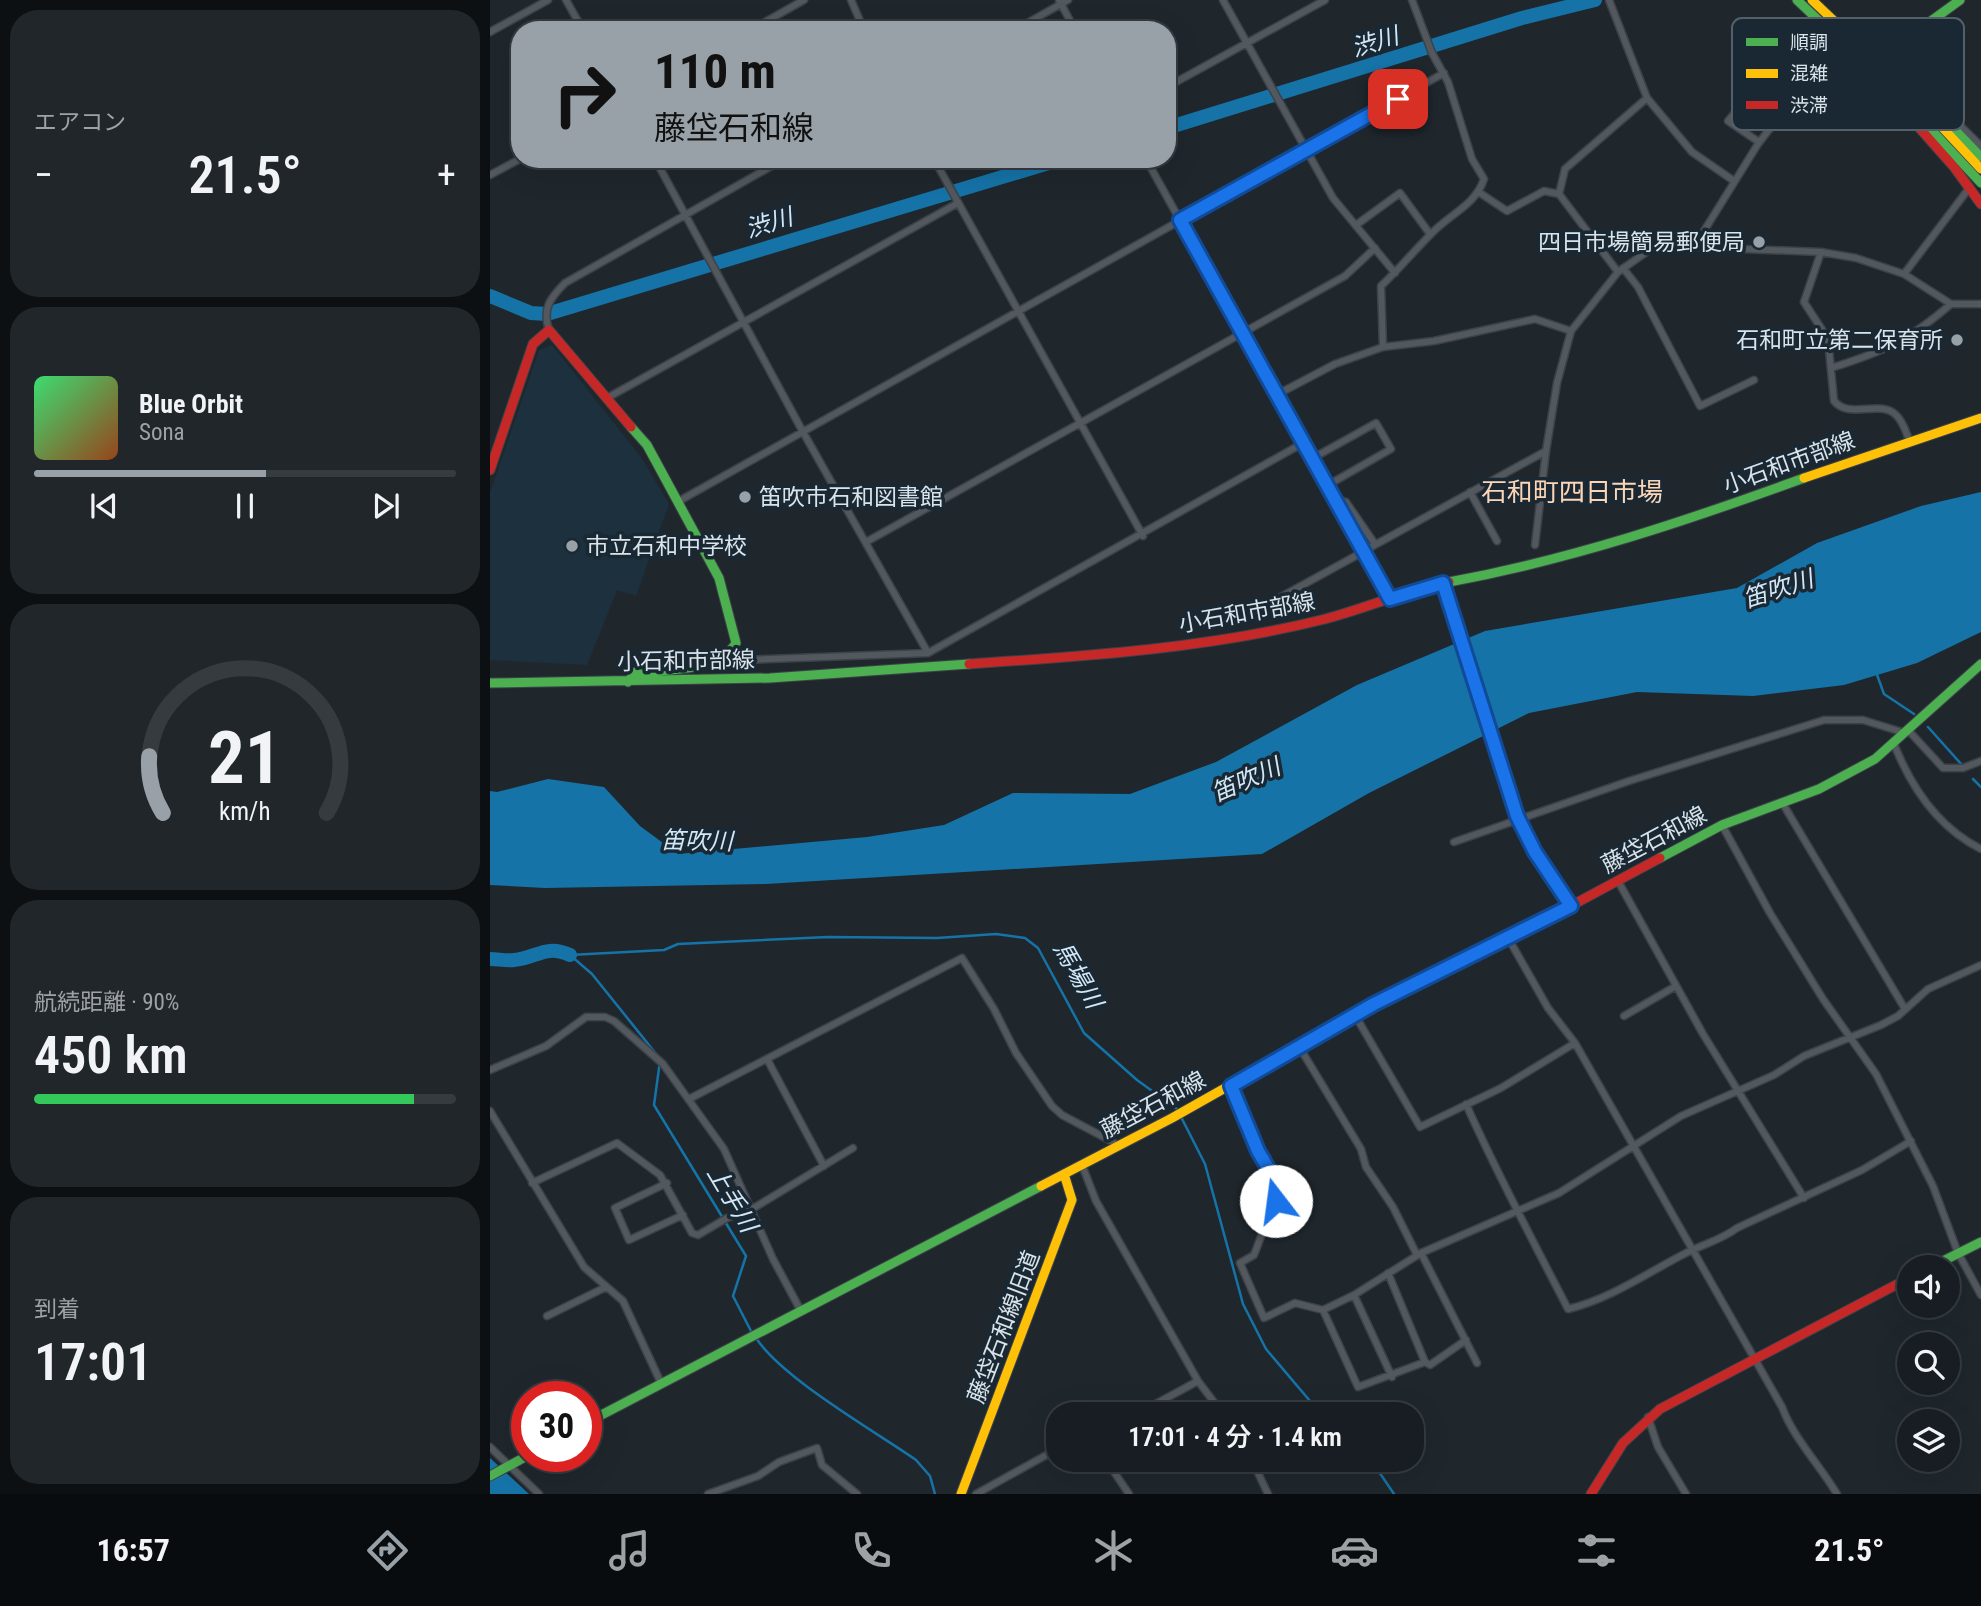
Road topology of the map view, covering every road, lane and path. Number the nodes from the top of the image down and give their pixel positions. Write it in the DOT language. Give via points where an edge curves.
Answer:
graph roads {
  1 [pos="548,0"];
  2 [pos="566,0"];
  3 [pos="804,0"];
  4 [pos="851,0"];
  5 [pos="1069,0"];
  6 [pos="1223,0"];
  7 [pos="1325,0"];
  8 [pos="1412,0"];
  9 [pos="1797,0"];
  10 [pos="1812,0"];
  11 [pos="1960,0"];
  12 [pos="1060,2"];
  13 [pos="1610,2"];
  14 [pos="1815,18"];
  15 [pos="1831,18"];
  16 [pos="1936,18"];
  17 [pos="578,21"];
  18 [pos="767,21"];
  19 [pos="860,21"];
  20 [pos="1029,21"];
  21 [pos="1070,21"];
  22 [pos="490,32"];
  23 [pos="1247,43"];
  24 [pos="1444,73"];
  25 [pos="1176,82"];
  26 [pos="1647,98"];
  27 [pos="1964,129"];
  28 [pos="1741,130"];
  29 [pos="1768,130"];
  30 [pos="1920,130"];
  31 [pos="1931,130"];
  32 [pos="1945,130"];
  33 [pos="1955,130"];
  34 [pos="1759,142"];
  35 [pos="1981,146"];
  36 [pos="1307,150"];
  37 [pos="1981,157"];
  38 [pos="511,164"];
  39 [pos="660,168"];
  40 [pos="768,168"];
  41 [pos="939,168"];
  42 [pos="1151,168"];
  43 [pos="1981,169"];
  44 [pos="490,175"];
  45 [pos="1734,181"];
  46 [pos="1981,184"];
  47 [pos="1970,187"];
  48 [pos="1480,193"];
  49 [pos="1559,194"];
  50 [pos="957,200"];
  51 [pos="1981,204"];
  52 [pos="685,214"];
  53 [pos="1180,220"];
  54 [pos="1356,225"];
  55 [pos="1430,234"];
  56 [pos="1694,247"];
  57 [pos="1375,248"];
  58 [pos="1821,252"];
  59 [pos="1621,270"];
  60 [pos="1395,273"];
  61 [pos="1904,274"];
  62 [pos="1951,304"];
  63 [pos="1981,304"];
  64 [pos="1019,312"];
  65 [pos="743,322"];
  66 [pos="549,330"];
  67 [pos="1242,331"];
  68 [pos="1571,331"];
  69 [pos="1383,347"];
  70 [pos="1831,368"];
  71 [pos="1754,380"];
  72 [pos="1278,394"];
  73 [pos="607,398"];
  74 [pos="1981,418"];
  75 [pos="1080,423"];
  76 [pos="803,432"];
  77 [pos="1909,439"];
  78 [pos="1304,442"];
  79 [pos="1546,451"];
  80 [pos="1313,458"];
  81 [pos="490,470"];
  82 [pos="1328,485"];
  83 [pos="1470,492"];
  84 [pos="1337,500"];
  85 [pos="679,501"];
  86 [pos="1143,536"];
  87 [pos="1497,541"];
  88 [pos="866,542"];
  89 [pos="1535,545"];
  90 [pos="1362,553"];
  91 [pos="1443,583"];
  92 [pos="1390,599"];
  93 [pos="1259,609"];
  94 [pos="733,652"];
  95 [pos="928,653"];
  96 [pos="1981,664"];
  97 [pos="628,682"];
  98 [pos="490,683"];
  99 [pos="1907,731"];
  100 [pos="1894,744"];
  101 [pos="1981,761"];
  102 [pos="1783,804"];
  103 [pos="1518,818"];
  104 [pos="1721,825"];
  105 [pos="1454,842"];
  106 [pos="1981,849"];
  107 [pos="1618,881"];
  108 [pos="1571,906"];
  109 [pos="1507,936"];
  110 [pos="1981,965"];
  111 [pos="1676,986"];
  112 [pos="1905,1009"];
  113 [pos="1355,1015"];
  114 [pos="1625,1016"];
  115 [pos="1850,1040"];
  116 [pos="1575,1043"];
  117 [pos="1300,1048"];
  118 [pos="767,1059"];
  119 [pos="490,1070"];
  120 [pos="1231,1086"];
  121 [pos="1738,1092"];
  122 [pos="689,1099"];
  123 [pos="1466,1104"];
  124 [pos="490,1111"];
  125 [pos="1911,1142"];
  126 [pos="1633,1145"];
  127 [pos="1116,1147"];
  128 [pos="853,1148"];
  129 [pos="1082,1165"];
  130 [pos="824,1166"];
  131 [pos="1064,1174"];
  132 [pos="533,1183"];
  133 [pos="667,1183"];
  134 [pos="1804,1199"];
  135 [pos="752,1209"];
  136 [pos="1519,1213"];
  137 [pos="683,1215"];
  138 [pos="1981,1242"];
  139 [pos="1692,1250"];
  140 [pos="1958,1253"];
  141 [pos="1419,1254"];
  142 [pos="1954,1255"];
  143 [pos="1388,1273"];
  144 [pos="1897,1285"];
  145 [pos="606,1287"];
  146 [pos="1354,1295"];
  147 [pos="1981,1295"];
  148 [pos="1322,1310"];
  149 [pos="800,1311"];
  150 [pos="547,1317"];
  151 [pos="1466,1340"];
  152 [pos="1755,1359"];
  153 [pos="1425,1362"];
  154 [pos="1478,1363"];
  155 [pos="1392,1377"];
  156 [pos="1198,1381"];
  157 [pos="661,1382"];
  158 [pos="1159,1402"];
  159 [pos="1214,1402"];
  160 [pos="602,1414"];
  161 [pos="1648,1415"];
  162 [pos="490,1447"];
  163 [pos="1046,1455"];
  164 [pos="511,1465"];
  165 [pos="508,1467"];
  166 [pos="1114,1472"];
  167 [pos="1258,1472"];
  168 [pos="490,1476"];
  169 [pos="991,1485"];
  170 [pos="539,1494"];
  171 [pos="708,1494"];
  172 [pos="857,1494"];
  173 [pos="961,1494"];
  174 [pos="976,1494"];
  175 [pos="995,1494"];
  176 [pos="1129,1494"];
  177 [pos="1268,1494"];
  178 [pos="1591,1494"];
  179 [pos="1686,1494"];
  180 [pos="1837,1494"];
  1 -- 22 [label="street"];
  2 -- 17 [label="street"];
  3 -- 18 [label="street"];
  4 -- 19 [label="street"];
  5 -- 12 [label="street"];
  6 -- 23 [label="street"];
  7 -- 23 [label="street"];
  8 -- 24 [label="street"];
  9 -- 14 [label="main road"];
  10 -- 15 [label="main road"];
  11 -- 16 [label="main road"];
  12 -- 20 [label="street"];
  12 -- 21 [label="street"];
  13 -- 26 [label="street"];
  23 -- 25 [label="street"];
  23 -- 36 [label="street"];
  24 -- 36 [label="street"];
  24 -- 48 [label="street" via="1472,159 1484,179"];
  26 -- 45 [label="street" via="1692,152"];
  26 -- 49 [label="street" via="1565,169"];
  27 -- 35 [label="street"];
  28 -- 34 [label="street"];
  29 -- 34 [label="street"];
  30 -- 47 [label="main road"];
  31 -- 46 [label="main road"];
  32 -- 43 [label="main road"];
  33 -- 37 [label="main road"];
  34 -- 45 [label="street"];
  36 -- 53 [label="street"];
  36 -- 54 [label="street" via="1333,198"];
  38 -- 44 [label="street"];
  39 -- 52 [label="street"];
  40 -- 52 [label="street"];
  41 -- 50 [label="street"];
  42 -- 53 [label="street"];
  45 -- 56 [label="street"];
  47 -- 51 [label="main road"];
  47 -- 61 [label="street"];
  48 -- 49 [label="street" via="1507,211 1544,191"];
  48 -- 55 [label="street"];
  49 -- 59 [label="street"];
  50 -- 64 [label="street"];
  50 -- 65 [label="street"];
  52 -- 65 [label="street"];
  52 -- 66 [label="street" via="565,283 547,305"];
  53 -- 64 [label="street"];
  53 -- 67 [label="street"];
  54 -- 55 [label="street" via="1400,193"];
  54 -- 57 [label="street"];
  55 -- 60 [label="street"];
  56 -- 58 [label="street"];
  56 -- 59 [label="street" via="1655,246"];
  57 -- 60 [label="street"];
  57 -- 67 [label="street" via="1345,276"];
  58 -- 61 [label="street"];
  58 -- 70 [label="street" via="1804,302 1828,340"];
  59 -- 68 [label="street"];
  59 -- 71 [label="street" via="1638,287 1700,405"];
  60 -- 69 [label="street" via="1381,286"];
  61 -- 62 [label="street"];
  62 -- 63 [label="street"];
  62 -- 70 [label="street" via="1890,349"];
  64 -- 75 [label="street"];
  64 -- 76 [label="street"];
  65 -- 73 [label="street"];
  65 -- 76 [label="street"];
  66 -- 73 [label="main road"];
  66 -- 81 [label="main road" via="533,344"];
  67 -- 72 [label="street"];
  67 -- 75 [label="street"];
  68 -- 69 [label="street" via="1535,320"];
  68 -- 79 [label="street"];
  69 -- 72 [label="street" via="1335,364"];
  70 -- 77 [label="street" via="1831,395 1840,408 1892,411"];
  72 -- 78 [label="street"];
  73 -- 85 [label="main road" via="647,445"];
  74 -- 77 [label="main road, 小石和市部線"];
  75 -- 86 [label="street"];
  75 -- 88 [label="street"];
  76 -- 85 [label="street"];
  76 -- 88 [label="street"];
  77 -- 91 [label="main road, 小石和市部線" via="1608,546 1531,567"];
  78 -- 80 [label="street"];
  78 -- 86 [label="street"];
  79 -- 83 [label="street"];
  79 -- 89 [label="street"];
  80 -- 82 [label="street"];
  80 -- 82 [label="street" via="1376,423 1391,449"];
  82 -- 84 [label="street"];
  83 -- 84 [label="street" via="1373,545 1346,502"];
  83 -- 87 [label="street"];
  84 -- 92 [label="street"];
  85 -- 94 [label="main road" via="719,578 736,643"];
  86 -- 95 [label="street"];
  88 -- 95 [label="street"];
  90 -- 93 [label="street"];
  91 -- 92 [label="main road, 小石和市部線"];
  91 -- 103 [label="main road"];
  92 -- 97 [label="main road, 小石和市部線" via="1285,627 1127,652 770,678"];
  94 -- 95 [label="street" via="741,660"];
  94 -- 97 [label="main road" via="723,659 635,672"];
  96 -- 99 [label="main road, 藤垈石和線"];
  97 -- 98 [label="main road, 小石和市部線"];
  99 -- 100 [label="main road, 藤垈石和線"];
  99 -- 101 [label="street" via="1943,768 1963,768"];
  99 -- 103 [label="street" via="1863,720 1824,720"];
  100 -- 102 [label="main road, 藤垈石和線" via="1875,759"];
  100 -- 106 [label="street" via="1909,781 1926,803"];
  102 -- 104 [label="main road, 藤垈石和線"];
  102 -- 112 [label="street"];
  103 -- 105 [label="street"];
  103 -- 108 [label="main road"];
  104 -- 107 [label="main road, 藤垈石和線"];
  104 -- 115 [label="street"];
  107 -- 108 [label="main road, 藤垈石和線"];
  107 -- 111 [label="street"];
  108 -- 109 [label="main road, 藤垈石和線"];
  109 -- 113 [label="main road, 藤垈石和線"];
  109 -- 116 [label="street" via="1548,1008"];
  110 -- 112 [label="street" via="1928,989"];
  111 -- 114 [label="street"];
  111 -- 121 [label="street"];
  112 -- 115 [label="street"];
  113 -- 117 [label="main road, 藤垈石和線"];
  113 -- 123 [label="street" via="1420,1127"];
  115 -- 121 [label="street" via="1804,1056"];
  115 -- 125 [label="street" via="1876,1074"];
  116 -- 123 [label="street"];
  116 -- 126 [label="street"];
  117 -- 120 [label="main road, 藤垈石和線"];
  117 -- 141 [label="street"];
  118 -- 122 [label="street"];
  118 -- 127 [label="street" via="962,958 1052,1106"];
  118 -- 130 [label="street"];
  119 -- 122 [label="street" via="545,1046 586,1017 597,1016 614,1021 663,1064"];
  120 -- 127 [label="main road, 藤垈石和線"];
  120 -- 148 [label="street" via="1278,1192 1254,1255 1240,1263 1251,1294 1264,1318 1295,1303"];
  121 -- 126 [label="street" via="1681,1116"];
  121 -- 134 [label="street"];
  122 -- 135 [label="street" via="724,1149"];
  123 -- 136 [label="street"];
  124 -- 132 [label="street"];
  125 -- 134 [label="street"];
  125 -- 140 [label="street"];
  126 -- 136 [label="street" via="1580,1181"];
  126 -- 139 [label="street"];
  127 -- 129 [label="main road, 藤垈石和線"];
  128 -- 130 [label="street"];
  129 -- 131 [label="main road, 藤垈石和線"];
  129 -- 156 [label="street" via="1102,1211"];
  130 -- 135 [label="street"];
  131 -- 149 [label="main road, 藤垈石和線"];
  131 -- 173 [label="main road, 藤垈石和線旧道" via="1072,1200"];
  132 -- 133 [label="street" via="617,1143 652,1166"];
  132 -- 145 [label="street" via="584,1267"];
  133 -- 137 [label="street"];
  133 -- 137 [label="street" via="615,1208 629,1240"];
  134 -- 139 [label="street"];
  135 -- 137 [label="street" via="695,1235"];
  135 -- 149 [label="street"];
  136 -- 139 [label="street" via="1568,1309"];
  136 -- 141 [label="street"];
  138 -- 140 [label="main road"];
  139 -- 152 [label="street"];
  140 -- 142 [label="main road"];
  140 -- 147 [label="street"];
  141 -- 143 [label="street"];
  141 -- 151 [label="street"];
  143 -- 146 [label="street"];
  143 -- 153 [label="street"];
  144 -- 152 [label="main road"];
  145 -- 150 [label="street"];
  145 -- 157 [label="street" via="623,1301"];
  146 -- 148 [label="street"];
  146 -- 155 [label="street"];
  148 -- 155 [label="street" via="1358,1387"];
  149 -- 157 [label="main road, 藤垈石和線"];
  151 -- 153 [label="street" via="1430,1365"];
  151 -- 154 [label="street"];
  152 -- 161 [label="main road" via="1701,1382"];
  152 -- 180 [label="street" via="1790,1429"];
  153 -- 155 [label="street"];
  156 -- 158 [label="street"];
  156 -- 159 [label="street"];
  157 -- 160 [label="main road, 藤垈石和線"];
  161 -- 178 [label="main road" via="1618,1448"];
  161 -- 179 [label="street" via="1658,1447"];
  162 -- 165 [label="street"];
  163 -- 169 [label="street"];
  164 -- 165 [label="main road"];
  165 -- 168 [label="main road"];
  165 -- 170 [label="street"];
  166 -- 176 [label="street"];
  167 -- 177 [label="street"];
  169 -- 174 [label="street"];
  169 -- 175 [label="street"];
  171 -- 172 [label="street" via="817,1448 822,1465"];
}
